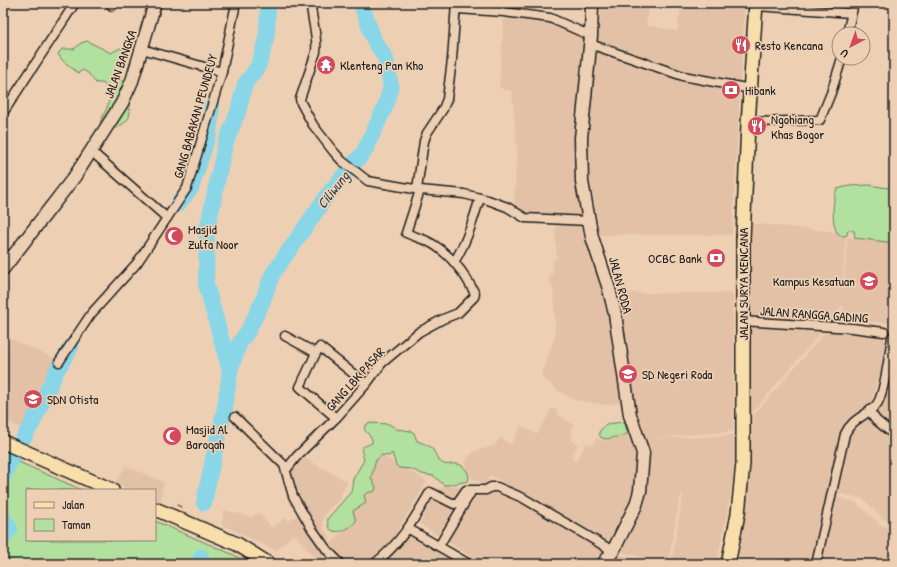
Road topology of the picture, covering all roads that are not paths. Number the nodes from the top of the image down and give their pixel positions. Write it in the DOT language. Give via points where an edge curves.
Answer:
graph roads {
  1 [pos="74,3"];
  2 [pos="236,3"];
  3 [pos="311,3"];
  4 [pos="592,3"];
  5 [pos="854,3"];
  6 [pos="756,4"];
  7 [pos="152,5"];
  8 [pos="456,6"];
  9 [pos="851,13"];
  10 [pos="849,26"];
  11 [pos="590,40"];
  12 [pos="142,49"];
  13 [pos="839,66"];
  14 [pos="222,72"];
  15 [pos="751,89"];
  16 [pos="3,113"];
  17 [pos="748,124"];
  18 [pos="91,151"];
  19 [pos="419,189"];
  20 [pos="480,198"];
  21 [pos="167,218"];
  22 [pos="589,221"];
  23 [pos="7,256"];
  24 [pos="454,262"];
  25 [pos="3,269"];
  26 [pos="742,321"];
  27 [pos="884,332"];
  28 [pos="285,336"];
  29 [pos="893,336"];
  30 [pos="316,353"];
  31 [pos="59,362"];
  32 [pos="366,384"];
  33 [pos="869,410"];
  34 [pos="235,417"];
  35 [pos="336,418"];
  36 [pos="894,435"];
  37 [pos="3,442"];
  38 [pos="286,470"];
  39 [pos="110,489"];
  40 [pos="472,490"];
  41 [pos="156,509"];
  42 [pos="409,529"];
  43 [pos="439,546"];
  44 [pos="613,551"];
  45 [pos="269,564"];
  46 [pos="341,564"];
  47 [pos="374,564"];
  48 [pos="469,564"];
  49 [pos="603,564"];
  50 [pos="728,564"];
  51 [pos="816,564"];
  1 -- 16 [label="street"];
  2 -- 14 [label="street, GANG BABAKAN PEUNDEUY"];
  3 -- 19 [label="street" via="317,45 300,99 313,125 342,161 368,181"];
  4 -- 11 [label="street, JALAN RODA"];
  5 -- 9 [label="street"];
  6 -- 9 [label="street"];
  6 -- 15 [label="main road, JALAN SURYA KENCANA"];
  7 -- 12 [label="street, JALAN BANGKA"];
  8 -- 11 [label="street" via="550,18"];
  8 -- 19 [label="street" via="446,99 424,141"];
  9 -- 10 [label="street"];
  11 -- 15 [label="street" via="683,76"];
  11 -- 22 [label="street, JALAN RODA" via="581,138 582,182"];
  12 -- 14 [label="street"];
  12 -- 18 [label="street, JALAN BANGKA" via="122,103"];
  13 -- 17 [label="street" via="820,120"];
  14 -- 21 [label="street, GANG BABAKAN PEUNDEUY" via="187,188"];
  15 -- 17 [label="main road, JALAN SURYA KENCANA"];
  17 -- 26 [label="main road, JALAN SURYA KENCANA"];
  18 -- 21 [label="street"];
  18 -- 23 [label="street, JALAN BANGKA" via="61,196"];
  19 -- 20 [label="street"];
  19 -- 24 [label="street" via="406,233 427,241"];
  20 -- 22 [label="street" via="499,203 525,218"];
  20 -- 24 [label="street" via="467,239"];
  21 -- 31 [label="street, GANG BABAKAN PEUNDEUY" via="137,263 91,314"];
  22 -- 44 [label="street, JALAN RODA" via="609,288 630,415 643,453 636,505"];
  23 -- 25 [label="street, JALAN BANGKA"];
  24 -- 32 [label="street, GANG LBK PASAR" via="474,294 470,301 458,313 419,332 382,363"];
  26 -- 27 [label="street, JALAN RANGGA GADING"];
  26 -- 50 [label="main road, JALAN SURYA KENCANA" via="743,463 738,514"];
  28 -- 30 [label="street"];
  29 -- 33 [label="street" via="879,399"];
  30 -- 32 [label="street" via="320,347"];
  30 -- 35 [label="street" via="300,387"];
  32 -- 35 [label="street, GANG LBK PASAR"];
  33 -- 36 [label="street" via="876,420"];
  33 -- 51 [label="street" via="855,420 845,434"];
  34 -- 38 [label="street"];
  35 -- 38 [label="street, GANG LBK PASAR"];
  37 -- 39 [label="main road"];
  38 -- 46 [label="street" via="293,496 312,529 326,550"];
  40 -- 42 [label="street" via="466,490 454,504 430,492"];
  40 -- 43 [label="street"];
  40 -- 44 [label="street" via="498,487 523,498"];
  41 -- 45 [label="main road" via="237,544"];
  42 -- 43 [label="street"];
  42 -- 47 [label="street" via="387,554"];
  43 -- 48 [label="street"];
  44 -- 49 [label="street, JALAN RODA"];
}
